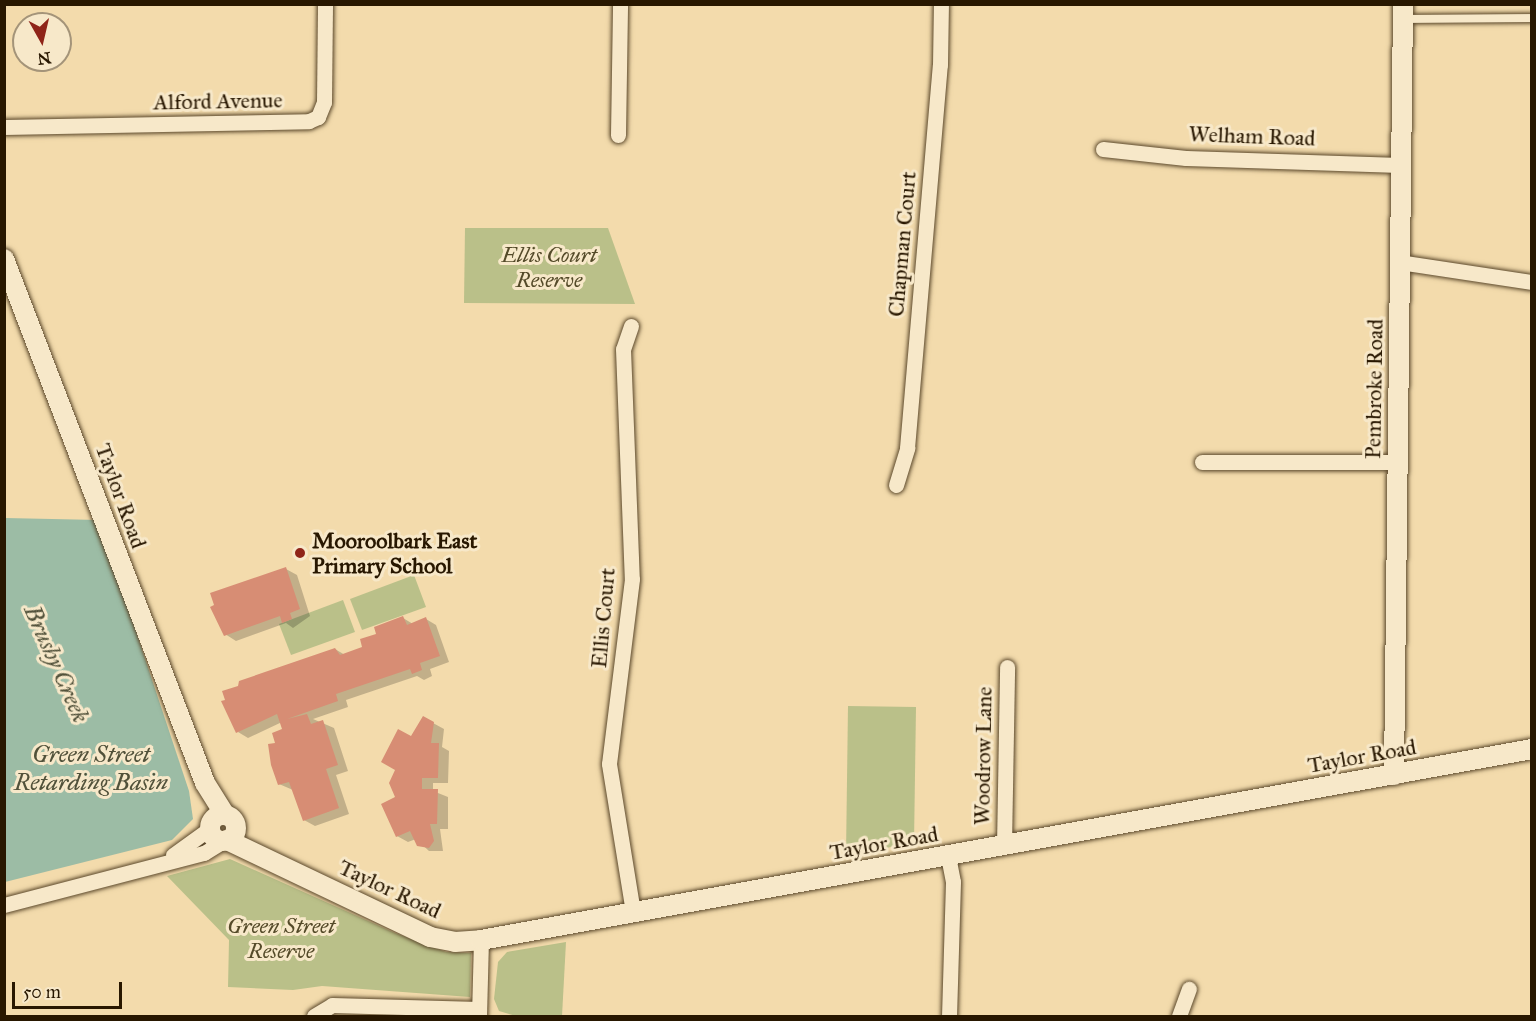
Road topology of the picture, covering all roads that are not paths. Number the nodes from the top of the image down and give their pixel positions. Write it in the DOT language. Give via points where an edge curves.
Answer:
graph roads {
  1 [pos="325,4"];
  2 [pos="620,4"];
  3 [pos="941,4"];
  4 [pos="1403,12"];
  5 [pos="1532,18"];
  6 [pos="4,128"];
  7 [pos="618,135"];
  8 [pos="1102,148"];
  9 [pos="1400,165"];
  10 [pos="1399,262"];
  11 [pos="6,270"];
  12 [pos="1532,282"];
  13 [pos="631,326"];
  14 [pos="1202,462"];
  15 [pos="1397,462"];
  16 [pos="896,485"];
  17 [pos="1007,668"];
  18 [pos="1532,749"];
  19 [pos="1394,775"];
  20 [pos="221,829"];
  21 [pos="1004,846"];
  22 [pos="948,856"];
  23 [pos="4,905"];
  24 [pos="633,912"];
  25 [pos="481,940"];
  26 [pos="1189,989"];
  27 [pos="479,1013"];
  28 [pos="314,1017"];
  29 [pos="950,1017"];
  30 [pos="1179,1017"];
  1 -- 6 [label="street, Alford Avenue" via="324,102 318,117 309,121"];
  2 -- 7 [label="street"];
  3 -- 16 [label="street, Chapman Court" via="940,65 908,448"];
  4 -- 5 [label="lane" via="1448,19"];
  4 -- 9 [label="street, Pembroke Road"];
  8 -- 9 [label="street, Welham Road" via="1186,158"];
  9 -- 10 [label="street, Pembroke Road"];
  10 -- 12 [label="street"];
  10 -- 15 [label="street, Pembroke Road"];
  11 -- 20 [label="street, Taylor Road"];
  13 -- 24 [label="street, Ellis Court" via="623,349 632,579 609,764"];
  14 -- 15 [label="street"];
  15 -- 19 [label="street, Pembroke Road"];
  17 -- 21 [label="street, Woodrow Lane"];
  18 -- 19 [label="street, Taylor Road"];
  19 -- 21 [label="street, Taylor Road"];
  20 -- 23 [label="street" via="204,853"];
  20 -- 25 [label="street, Taylor Road" via="430,937 455,942"];
  21 -- 22 [label="street, Taylor Road"];
  22 -- 24 [label="street, Taylor Road"];
  22 -- 29 [label="street" via="953,882"];
  24 -- 25 [label="street, Taylor Road"];
  25 -- 27 [label="street"];
  26 -- 30 [label="street"];
  27 -- 28 [label="street" via="332,1005"];
}
